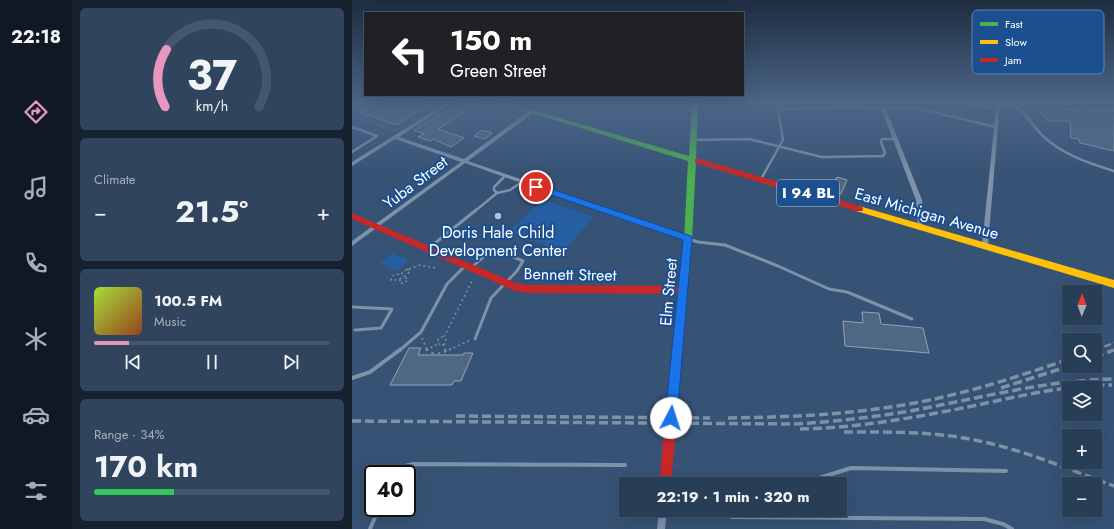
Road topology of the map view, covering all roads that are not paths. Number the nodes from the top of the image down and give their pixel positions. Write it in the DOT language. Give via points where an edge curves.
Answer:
graph roads {
  1 [pos="996,127"];
  2 [pos="354,128"];
  3 [pos="411,128"];
  4 [pos="510,128"];
  5 [pos="587,128"];
  6 [pos="695,128"];
  7 [pos="781,128"];
  8 [pos="891,128"];
  9 [pos="1036,128"];
  10 [pos="395,138"];
  11 [pos="895,139"];
  12 [pos="694,140"];
  13 [pos="780,146"];
  14 [pos="352,152"];
  15 [pos="692,158"];
  16 [pos="463,162"];
  17 [pos="352,164"];
  18 [pos="1114,171"];
  19 [pos="505,176"];
  20 [pos="760,179"];
  21 [pos="522,182"];
  22 [pos="497,193"];
  23 [pos="352,216"];
  24 [pos="920,226"];
  25 [pos="376,227"];
  26 [pos="688,239"];
  27 [pos="352,244"];
  28 [pos="985,245"];
  29 [pos="427,249"];
  30 [pos="468,267"];
  31 [pos="504,284"];
  32 [pos="1114,284"];
  33 [pos="683,290"];
  34 [pos="352,307"];
  35 [pos="912,319"];
  36 [pos="355,330"];
  37 [pos="475,339"];
  38 [pos="352,378"];
  39 [pos="409,465"];
  40 [pos="625,465"];
  41 [pos="1006,471"];
  42 [pos="666,477"];
  43 [pos="822,477"];
  44 [pos="375,517"];
  45 [pos="662,517"];
  46 [pos="733,517"];
  47 [pos="370,529"];
  48 [pos="661,529"];
  49 [pos="1012,529"];
  1 -- 28 [label="street"];
  2 -- 14 [label="lane" via="377,136"];
  3 -- 10 [label="street"];
  4 -- 16 [label="street, Yuba Street"];
  5 -- 15 [label="main road, East Michigan Avenue / I 94 BL"];
  6 -- 12 [label="main road, Elm Street"];
  7 -- 13 [label="lane" via="783,140"];
  8 -- 11 [label="street"];
  9 -- 18 [label="lane" via="1056,146"];
  10 -- 16 [label="street"];
  10 -- 17 [label="street"];
  11 -- 13 [label="lane" via="882,139 885,153 883,156 822,157"];
  11 -- 24 [label="street" via="919,200 922,220"];
  12 -- 13 [label="lane" via="749,139"];
  12 -- 15 [label="main road, Elm Street"];
  13 -- 20 [label="lane"];
  15 -- 20 [label="main road, East Michigan Avenue / I 94 BL"];
  15 -- 26 [label="main road, Elm Street"];
  16 -- 19 [label="street"];
  16 -- 25 [label="street, Yuba Street"];
  19 -- 21 [label="street"];
  19 -- 22 [label="lane" via="494,187"];
  20 -- 24 [label="main road, East Michigan Avenue / I 94 BL"];
  21 -- 22 [label="lane" via="510,190"];
  21 -- 26 [label="street"];
  22 -- 29 [label="lane"];
  23 -- 25 [label="main road, Bennett Street"];
  24 -- 28 [label="main road, East Michigan Avenue / I 94 BL"];
  25 -- 27 [label="street, Yuba Street"];
  25 -- 29 [label="main road, Bennett Street"];
  26 -- 33 [label="main road, Elm Street"];
  26 -- 35 [label="lane" via="725,245 829,289 847,292"];
  28 -- 32 [label="main road, East Michigan Avenue / I 94 BL"];
  29 -- 30 [label="main road, Bennett Street"];
  30 -- 31 [label="main road, Bennett Street"];
  30 -- 31 [label="lane" via="494,250 523,260 522,266"];
  30 -- 38 [label="lane" via="447,284 421,332 391,358 370,372"];
  31 -- 33 [label="main road, Bennett Street" via="529,290"];
  31 -- 37 [label="lane" via="490,301"];
  33 -- 42 [label="main road, Elm Street"];
  34 -- 36 [label="lane" via="392,309 381,328"];
  39 -- 40 [label="lane"];
  41 -- 43 [label="lane" via="851,468"];
  44 -- 47 [label="lane"];
  45 -- 48 [label="street"];
  46 -- 49 [label="lane" via="984,519"];
}
